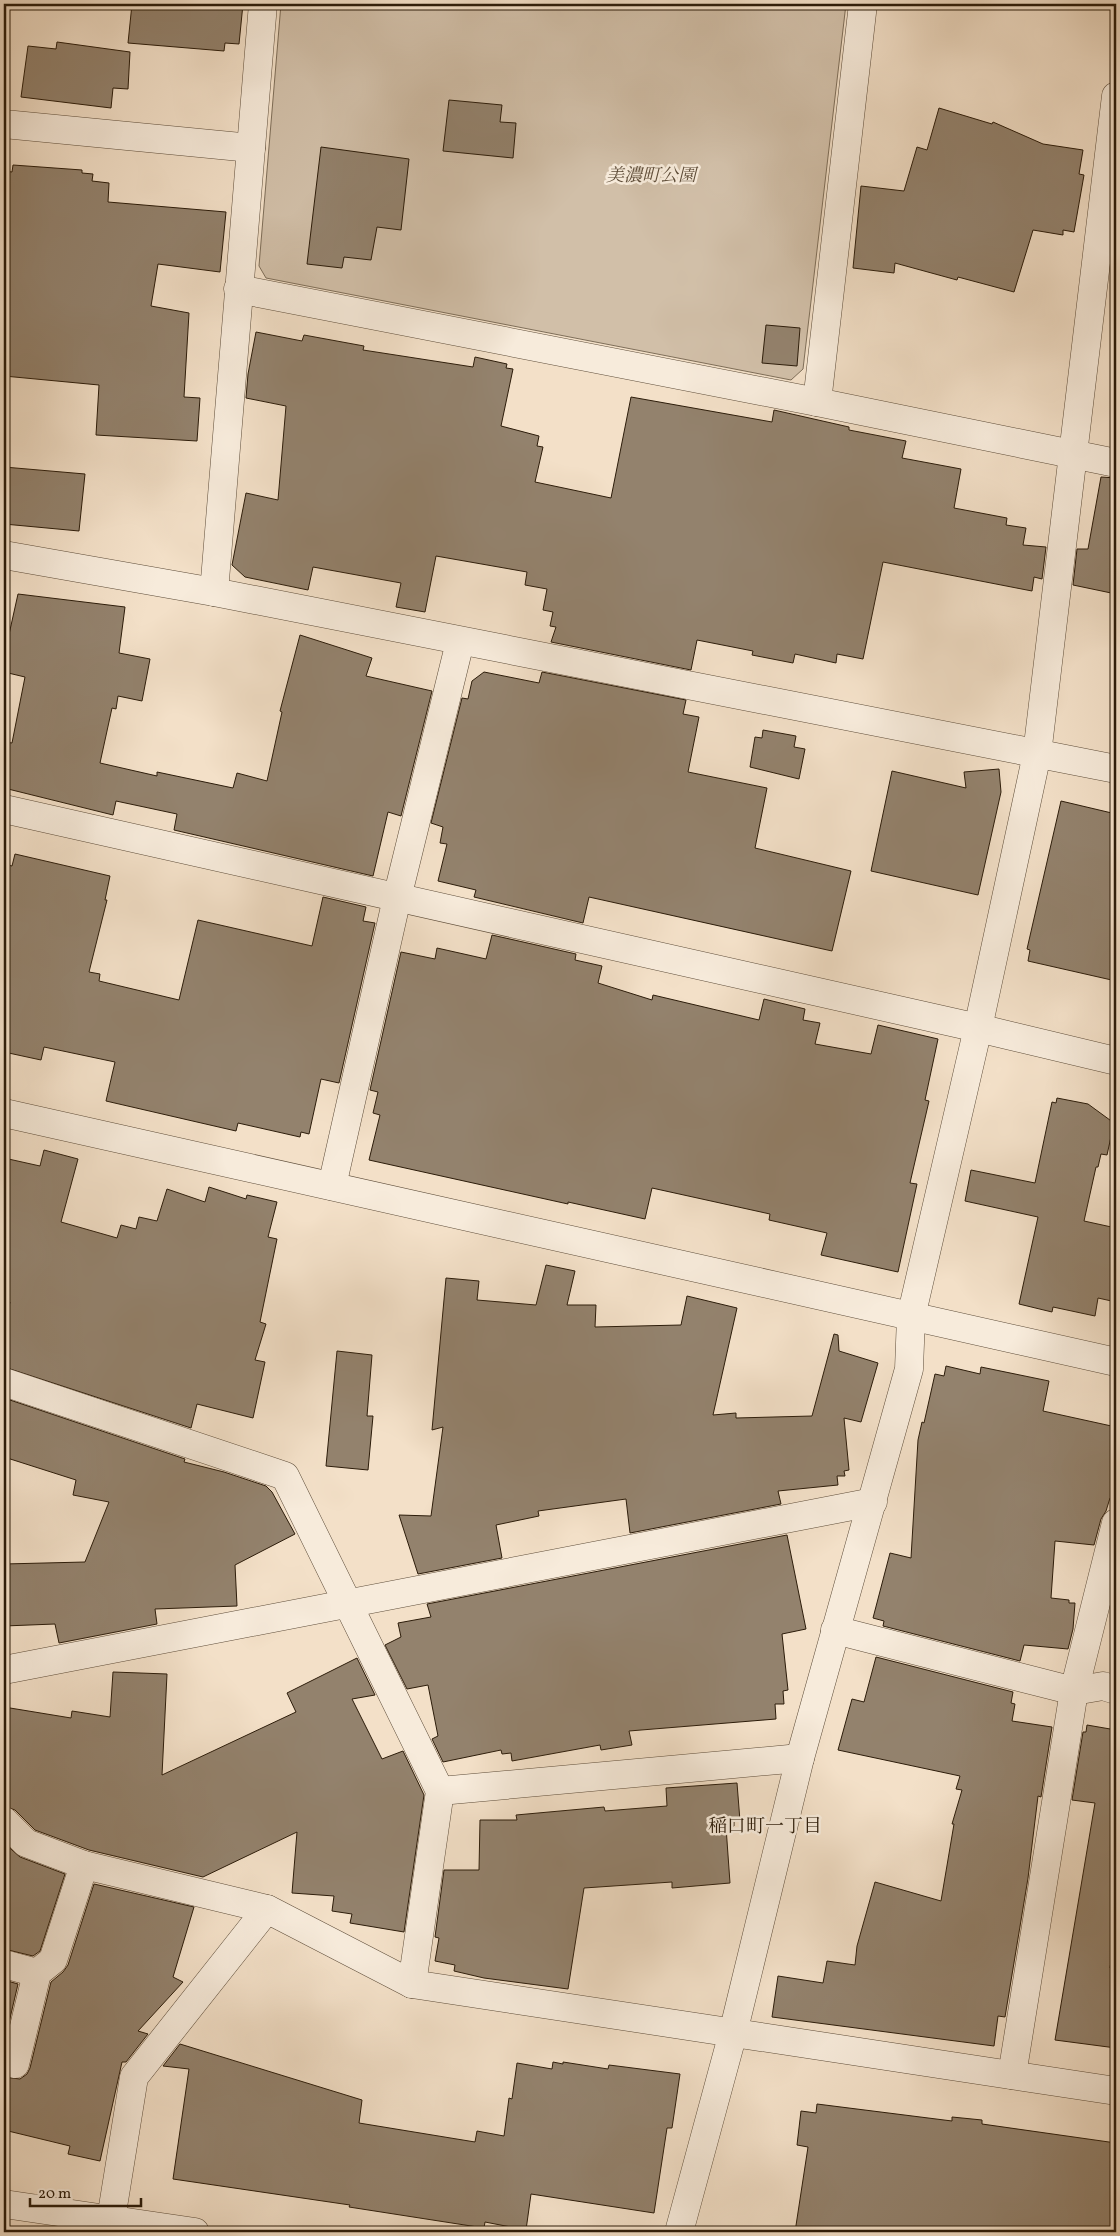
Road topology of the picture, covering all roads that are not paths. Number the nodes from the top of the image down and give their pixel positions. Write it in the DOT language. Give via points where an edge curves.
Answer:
graph roads {
  1 [pos="264,4"];
  2 [pos="864,4"];
  3 [pos="1116,96"];
  4 [pos="4,124"];
  5 [pos="251,148"];
  6 [pos="1108,227"];
  7 [pos="238,290"];
  8 [pos="817,402"];
  9 [pos="1073,454"];
  10 [pos="1116,462"];
  11 [pos="4,555"];
  12 [pos="214,592"];
  13 [pos="460,642"];
  14 [pos="1036,754"];
  15 [pos="1116,770"];
  16 [pos="4,809"];
  17 [pos="397,898"];
  18 [pos="978,1028"];
  19 [pos="1116,1061"];
  20 [pos="4,1113"];
  21 [pos="332,1186"];
  22 [pos="911,1317"];
  23 [pos="1116,1362"];
  24 [pos="4,1382"];
  25 [pos="873,1502"];
  26 [pos="1115,1534"];
  27 [pos="346,1602"];
  28 [pos="835,1630"];
  29 [pos="4,1670"];
  30 [pos="1116,1690"];
  31 [pos="1074,1691"];
  32 [pos="800,1758"];
  33 [pos="440,1791"];
  34 [pos="4,1821"];
  35 [pos="84,1865"];
  36 [pos="267,1909"];
  37 [pos="4,1964"];
  38 [pos="37,1973"];
  39 [pos="412,1984"];
  40 [pos="733,2033"];
  41 [pos="4,2061"];
  42 [pos="1012,2076"];
  43 [pos="1116,2091"];
  44 [pos="4,2204"];
  45 [pos="111,2218"];
  46 [pos="195,2232"];
  47 [pos="679,2232"];
  1 -- 5 [label="street"];
  2 -- 8 [label="street"];
  3 -- 6 [label="street"];
  4 -- 5 [label="street"];
  5 -- 7 [label="street"];
  6 -- 9 [label="street"];
  7 -- 8 [label="street"];
  7 -- 12 [label="street"];
  8 -- 9 [label="street"];
  9 -- 10 [label="street"];
  9 -- 14 [label="street"];
  11 -- 12 [label="street"];
  12 -- 13 [label="street"];
  13 -- 14 [label="street"];
  13 -- 17 [label="street"];
  14 -- 15 [label="street"];
  14 -- 18 [label="street"];
  16 -- 17 [label="street"];
  17 -- 18 [label="street"];
  17 -- 21 [label="street"];
  18 -- 19 [label="street"];
  18 -- 22 [label="street"];
  20 -- 21 [label="street"];
  21 -- 22 [label="street"];
  22 -- 23 [label="street"];
  22 -- 25 [label="street" via="909,1369"];
  24 -- 27 [label="street" via="285,1476"];
  25 -- 27 [label="street"];
  25 -- 28 [label="street"];
  26 -- 31 [label="street"];
  27 -- 29 [label="street"];
  27 -- 33 [label="street"];
  28 -- 31 [label="street"];
  28 -- 32 [label="street"];
  30 -- 31 [label="street" via="1103,1686"];
  31 -- 42 [label="street"];
  32 -- 33 [label="street"];
  32 -- 40 [label="street"];
  33 -- 39 [label="street"];
  34 -- 35 [label="street" via="26,1843"];
  35 -- 36 [label="street"];
  35 -- 38 [label="street" via="53,1960"];
  36 -- 39 [label="street"];
  36 -- 45 [label="street" via="134,2076"];
  37 -- 38 [label="street"];
  38 -- 41 [label="street" via="15,2064"];
  39 -- 40 [label="street"];
  40 -- 42 [label="street"];
  40 -- 47 [label="street"];
  42 -- 43 [label="street"];
  44 -- 45 [label="street"];
  45 -- 46 [label="street"];
}
